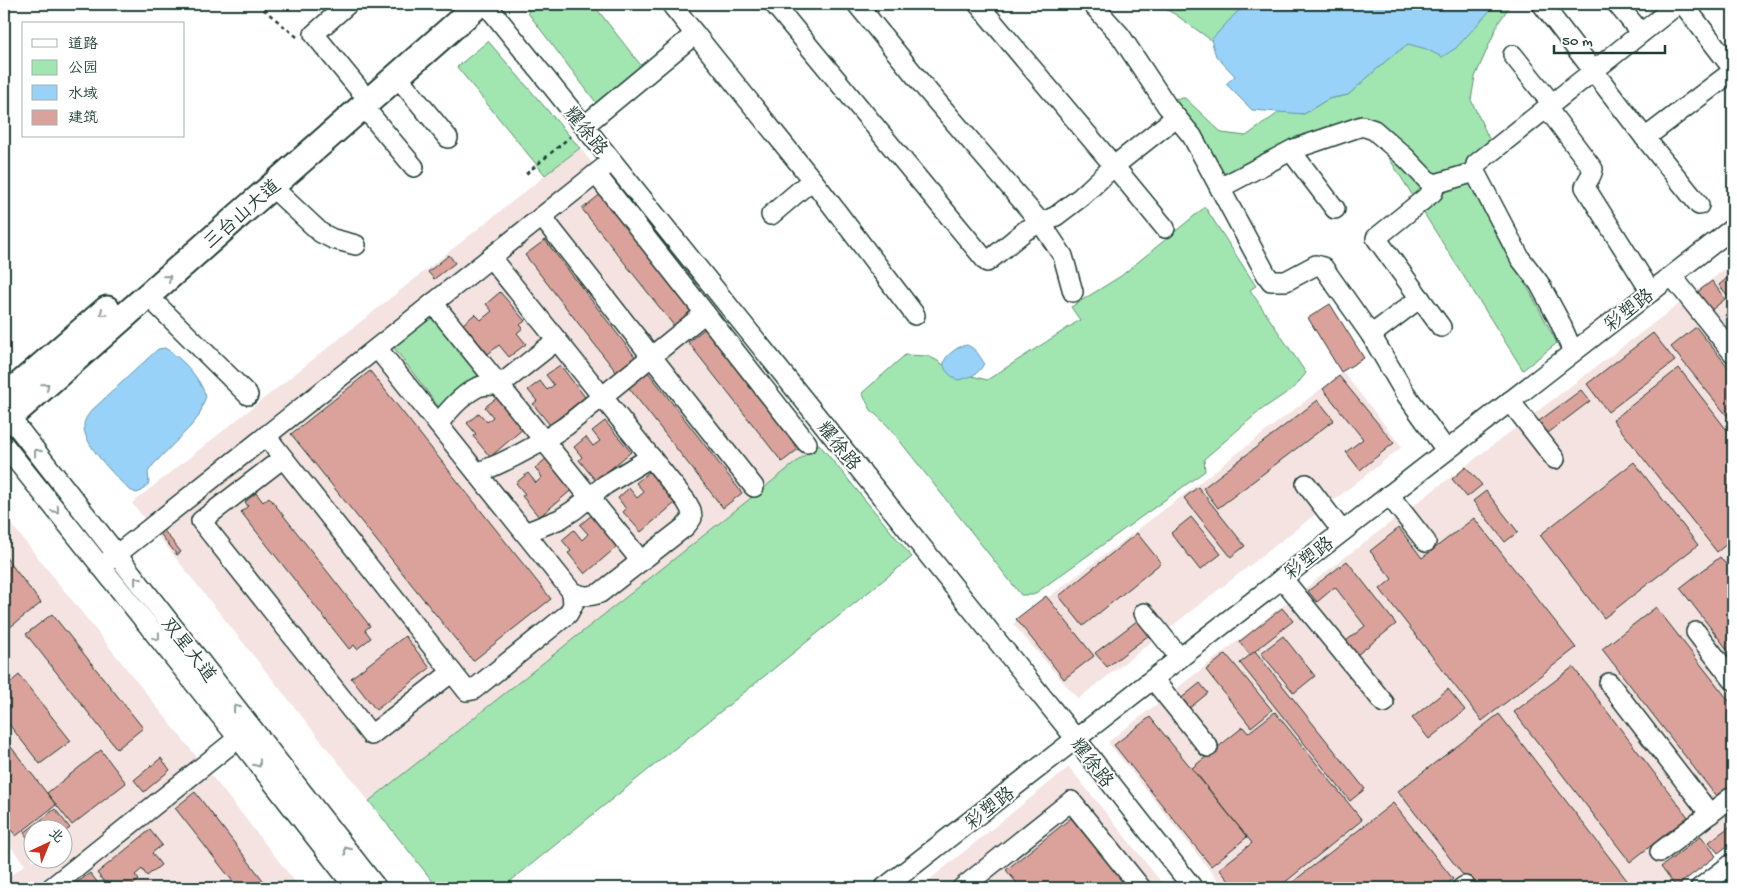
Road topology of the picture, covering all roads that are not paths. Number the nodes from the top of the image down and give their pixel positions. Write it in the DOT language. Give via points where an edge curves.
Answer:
graph roads {
  1 [pos="348,4"];
  2 [pos="671,4"];
  3 [pos="774,4"];
  4 [pos="857,4"];
  5 [pos="978,4"];
  6 [pos="1092,4"];
  7 [pos="1542,4"];
  8 [pos="1617,4"];
  9 [pos="1678,4"];
  10 [pos="1683,4"];
  11 [pos="473,5"];
  12 [pos="1641,33"];
  13 [pos="695,34"];
  14 [pos="1513,55"];
  15 [pos="1594,70"];
  16 [pos="1733,70"];
  17 [pos="397,76"];
  18 [pos="361,97"];
  19 [pos="1550,106"];
  20 [pos="1176,117"];
  21 [pos="584,126"];
  22 [pos="448,138"];
  23 [pos="1645,138"];
  24 [pos="1290,151"];
  25 [pos="612,161"];
  26 [pos="1114,166"];
  27 [pos="414,167"];
  28 [pos="1475,172"];
  29 [pos="596,174"];
  30 [pos="812,180"];
  31 [pos="1435,184"];
  32 [pos="272,187"];
  33 [pos="1220,188"];
  34 [pos="1699,206"];
  35 [pos="1335,208"];
  36 [pos="771,215"];
  37 [pos="542,217"];
  38 [pos="1041,223"];
  39 [pos="1164,228"];
  40 [pos="1733,228"];
  41 [pos="356,244"];
  42 [pos="490,258"];
  43 [pos="1672,276"];
  44 [pos="1073,292"];
  45 [pos="1651,292"];
  46 [pos="148,296"];
  47 [pos="1420,298"];
  48 [pos="434,303"];
  49 [pos="705,313"];
  50 [pos="915,315"];
  51 [pos="1441,327"];
  52 [pos="1371,335"];
  53 [pos="557,340"];
  54 [pos="377,348"];
  55 [pos="1573,352"];
  56 [pos="1733,353"];
  57 [pos="652,356"];
  58 [pos="500,385"];
  59 [pos="248,395"];
  60 [pos="602,396"];
  61 [pos="1510,401"];
  62 [pos="5,412"];
  63 [pos="438,424"];
  64 [pos="266,436"];
  65 [pos="544,441"];
  66 [pos="807,443"];
  67 [pos="4,445"];
  68 [pos="1446,450"];
  69 [pos="651,457"];
  70 [pos="283,458"];
  71 [pos="1555,459"];
  72 [pos="477,473"];
  73 [pos="1306,484"];
  74 [pos="754,486"];
  75 [pos="1389,495"];
  76 [pos="590,498"];
  77 [pos="1342,531"];
  78 [pos="525,534"];
  79 [pos="1426,542"];
  80 [pos="117,555"];
  81 [pos="641,561"];
  82 [pos="101,567"];
  83 [pos="1282,578"];
  84 [pos="572,592"];
  85 [pos="1144,613"];
  86 [pos="1696,632"];
  87 [pos="1180,658"];
  88 [pos="452,672"];
  89 [pos="1153,679"];
  90 [pos="1733,680"];
  91 [pos="1609,683"];
  92 [pos="1384,703"];
  93 [pos="244,732"];
  94 [pos="1076,739"];
  95 [pos="1208,748"];
  96 [pos="1733,796"];
  97 [pos="1710,814"];
  98 [pos="1660,852"];
  99 [pos="1733,863"];
  100 [pos="983,882"];
  101 [pos="51,888"];
  102 [pos="355,888"];
  103 [pos="378,888"];
  104 [pos="884,888"];
  105 [pos="962,888"];
  106 [pos="1141,888"];
  107 [pos="1193,888"];
  108 [pos="1700,888"];
  1 -- 18 [label="street" via="314,34"];
  2 -- 13 [label="street"];
  3 -- 38 [label="street" via="987,262 1026,230"];
  4 -- 38 [label="street"];
  5 -- 26 [label="street"];
  6 -- 20 [label="street" via="1120,36"];
  7 -- 15 [label="street"];
  8 -- 12 [label="street"];
  9 -- 12 [label="street"];
  10 -- 16 [label="street"];
  11 -- 17 [label="main road, 三台山大道"];
  11 -- 18 [label="main road, 三台山大道"];
  11 -- 21 [label="street, 耀徐路"];
  12 -- 15 [label="street"];
  13 -- 21 [label="street"];
  13 -- 30 [label="street"];
  14 -- 19 [label="street"];
  15 -- 19 [label="street"];
  15 -- 23 [label="street"];
  16 -- 23 [label="street"];
  17 -- 18 [label="main road, 三台山大道"];
  17 -- 22 [label="street"];
  18 -- 27 [label="street"];
  18 -- 32 [label="main road, 三台山大道"];
  18 -- 62 [label="main road, 三台山大道, one-way"];
  19 -- 28 [label="street" via="1476,164"];
  19 -- 45 [label="street" via="1593,169 1585,188 1588,195"];
  20 -- 26 [label="street"];
  20 -- 33 [label="street" via="1192,136"];
  21 -- 25 [label="street, 耀徐路"];
  23 -- 34 [label="street"];
  24 -- 31 [label="street" via="1362,126 1374,130"];
  24 -- 33 [label="street"];
  24 -- 35 [label="street"];
  25 -- 29 [label="street"];
  25 -- 94 [label="street, 耀徐路"];
  26 -- 38 [label="street" via="1081,197"];
  26 -- 39 [label="street"];
  28 -- 31 [label="street"];
  28 -- 55 [label="street" via="1520,258 1539,283"];
  29 -- 37 [label="street"];
  29 -- 49 [label="street"];
  30 -- 36 [label="street"];
  30 -- 50 [label="street"];
  31 -- 47 [label="street" via="1433,192 1376,238"];
  32 -- 41 [label="street" via="321,233"];
  46 -- 32 [label="main road, 三台山大道, one-way"];
  33 -- 52 [label="street" via="1271,280 1286,281 1316,265 1323,267"];
  37 -- 42 [label="street"];
  37 -- 57 [label="street"];
  38 -- 44 [label="street" via="1063,256"];
  40 -- 43 [label="street, 彩塑路"];
  42 -- 48 [label="street"];
  42 -- 53 [label="street"];
  43 -- 45 [label="street, 彩塑路"];
  43 -- 56 [label="street"];
  45 -- 55 [label="street, 彩塑路"];
  46 -- 59 [label="street"];
  62 -- 46 [label="main road, 三台山大道, one-way"];
  47 -- 51 [label="street"];
  47 -- 52 [label="street"];
  48 -- 54 [label="street"];
  48 -- 58 [label="street"];
  49 -- 57 [label="street"];
  49 -- 66 [label="street"];
  52 -- 68 [label="street" via="1405,393"];
  53 -- 58 [label="street"];
  53 -- 60 [label="street"];
  54 -- 63 [label="street"];
  54 -- 64 [label="street"];
  55 -- 61 [label="street, 彩塑路"];
  57 -- 60 [label="street"];
  57 -- 74 [label="street"];
  58 -- 63 [label="street" via="476,388 449,410"];
  58 -- 65 [label="street"];
  60 -- 65 [label="street"];
  60 -- 69 [label="street"];
  61 -- 68 [label="street, 彩塑路"];
  61 -- 71 [label="street"];
  80 -- 62 [label="street, 双星大道, one-way"];
  63 -- 72 [label="street"];
  64 -- 70 [label="street"];
  64 -- 80 [label="street"];
  65 -- 72 [label="street"];
  65 -- 76 [label="street"];
  67 -- 82 [label="street, 双星大道, one-way"];
  68 -- 75 [label="street, 彩塑路"];
  69 -- 76 [label="street"];
  69 -- 81 [label="street" via="686,501 692,518"];
  70 -- 88 [label="street"];
  70 -- 88 [label="street" via="201,521 207,529 371,735"];
  72 -- 78 [label="street"];
  73 -- 77 [label="street"];
  75 -- 77 [label="street, 彩塑路"];
  75 -- 79 [label="street"];
  76 -- 78 [label="street" via="560,519"];
  76 -- 81 [label="street"];
  77 -- 83 [label="street, 彩塑路"];
  78 -- 84 [label="street"];
  80 -- 82 [label="street"];
  93 -- 80 [label="street, 双星大道, one-way"];
  81 -- 84 [label="street" via="600,593 582,597"];
  82 -- 93 [label="street, 双星大道, one-way"];
  83 -- 87 [label="street, 彩塑路"];
  83 -- 92 [label="street"];
  84 -- 88 [label="street" via="573,605 568,614 473,690 467,691"];
  85 -- 87 [label="street"];
  86 -- 90 [label="street"];
  87 -- 89 [label="street, 彩塑路"];
  89 -- 94 [label="street, 彩塑路"];
  89 -- 95 [label="street"];
  91 -- 97 [label="street"];
  93 -- 101 [label="street"];
  93 -- 102 [label="street, 双星大道, one-way"];
  103 -- 93 [label="street, 双星大道, one-way"];
  94 -- 104 [label="street, 彩塑路"];
  94 -- 107 [label="street, 耀徐路"];
  96 -- 97 [label="street"];
  97 -- 98 [label="street"];
  99 -- 108 [label="street"];
  100 -- 105 [label="street"];
  100 -- 106 [label="street" via="1071,801"];
}
